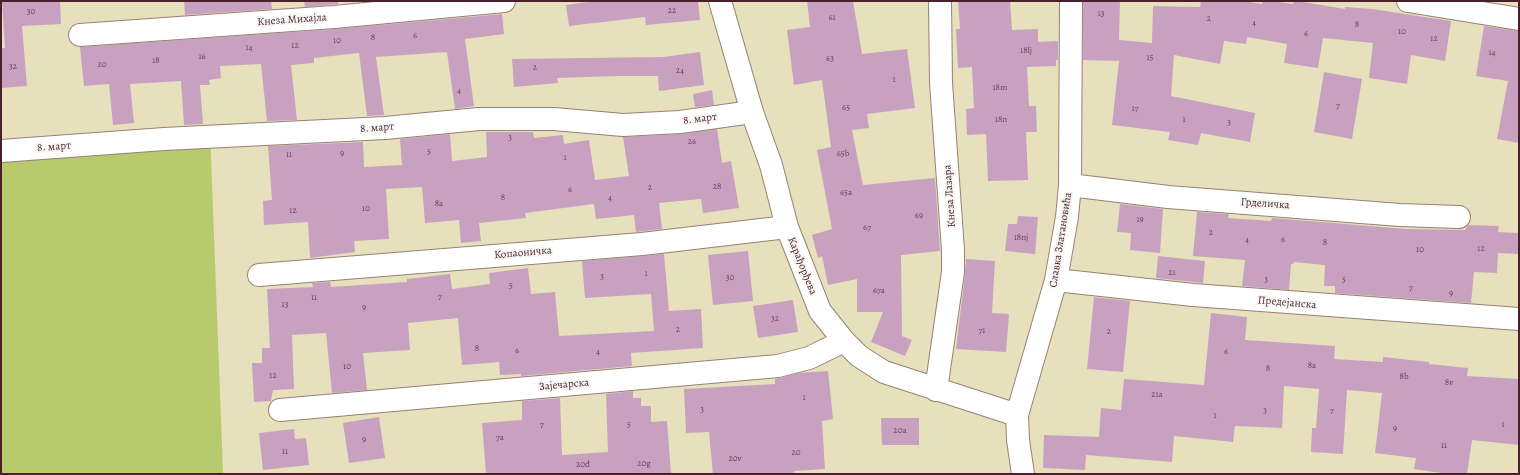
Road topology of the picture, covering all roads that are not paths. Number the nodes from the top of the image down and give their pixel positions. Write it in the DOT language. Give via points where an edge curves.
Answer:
graph roads {
  1 [pos="504,1"];
  2 [pos="720,1"];
  3 [pos="940,1"];
  4 [pos="1071,1"];
  5 [pos="1408,1"];
  6 [pos="1519,19"];
  7 [pos="80,35"];
  8 [pos="752,112"];
  9 [pos="1,151"];
  10 [pos="1070,185"];
  11 [pos="1460,217"];
  12 [pos="787,227"];
  13 [pos="259,275"];
  14 [pos="1056,280"];
  15 [pos="1519,319"];
  16 [pos="844,341"];
  17 [pos="936,390"];
  18 [pos="280,410"];
  19 [pos="1017,415"];
  20 [pos="1023,474"];
  1 -- 7 [label="street, Кнеза Михајла" via="334,17"];
  2 -- 8 [label="street, Карађорђева"];
  3 -- 17 [label="street, Кнеза Лазара" via="941,82 953,250"];
  4 -- 10 [label="street, Славка Златановића"];
  5 -- 6 [label="street"];
  8 -- 9 [label="street, 8. март" via="680,122 623,125 554,119 479,120"];
  8 -- 12 [label="street, Карађорђева" via="771,165"];
  10 -- 11 [label="street, Грделичка" via="1168,197"];
  10 -- 14 [label="street, Славка Златановића"];
  12 -- 13 [label="street, Копаоничка" via="642,244"];
  12 -- 16 [label="street, Карађорђева" via="820,311"];
  14 -- 15 [label="street, Предејанска" via="1201,296"];
  14 -- 19 [label="street, Славка Златановића"];
  16 -- 17 [label="street, Карађорђева" via="859,356 884,372"];
  16 -- 18 [label="street, Зајечарска" via="809,358 778,366"];
  17 -- 19 [label="street, Карађорђева"];
  19 -- 20 [label="street, Славка Златановића"];
}
